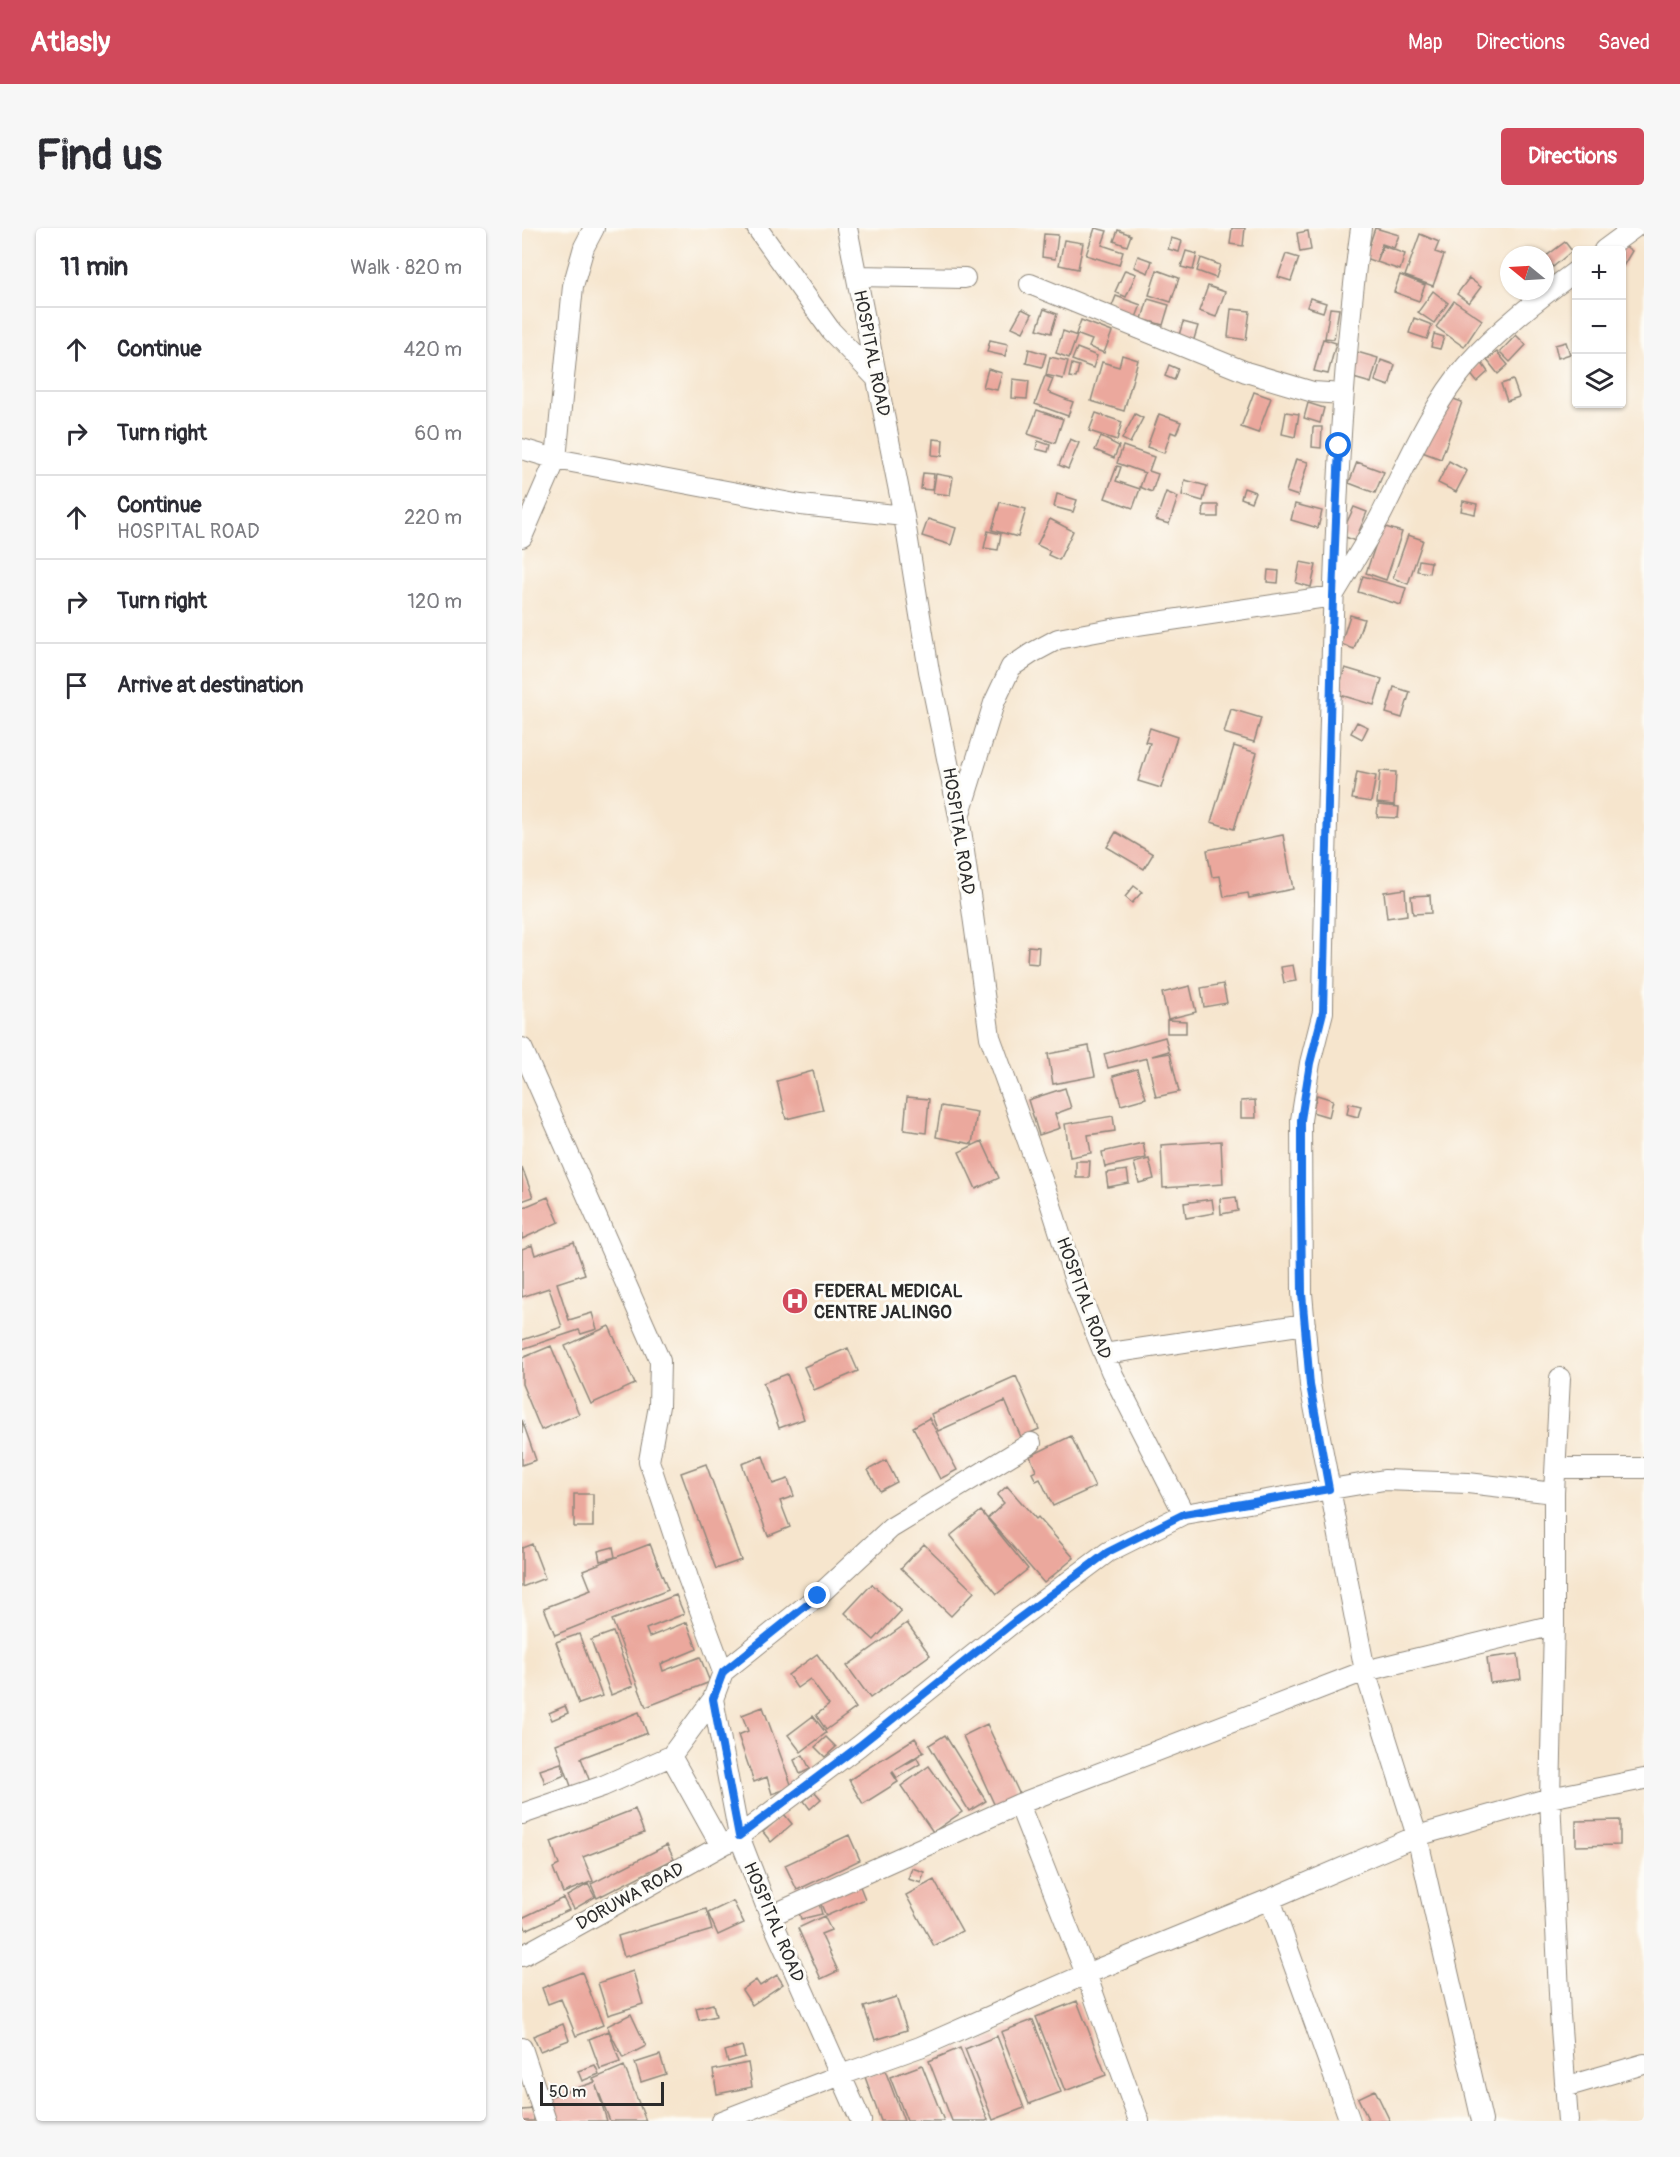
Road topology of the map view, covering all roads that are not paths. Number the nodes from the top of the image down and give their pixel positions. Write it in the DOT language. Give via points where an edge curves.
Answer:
graph roads {
  1 [pos="594,228"];
  2 [pos="757,228"];
  3 [pos="847,228"];
  4 [pos="1361,228"];
  5 [pos="1634,228"];
  6 [pos="1609,246"];
  7 [pos="1572,274"];
  8 [pos="857,276"];
  9 [pos="965,278"];
  10 [pos="1030,284"];
  11 [pos="878,380"];
  12 [pos="1343,394"];
  13 [pos="522,449"];
  14 [pos="556,459"];
  15 [pos="904,516"];
  16 [pos="522,537"];
  17 [pos="1333,596"];
  18 [pos="959,816"];
  19 [pos="522,1048"];
  20 [pos="527,1068"];
  21 [pos="1305,1324"];
  22 [pos="1104,1354"];
  23 [pos="1560,1378"];
  24 [pos="1031,1443"];
  25 [pos="1556,1467"];
  26 [pos="1644,1468"];
  27 [pos="1329,1489"];
  28 [pos="1554,1493"];
  29 [pos="1184,1514"];
  30 [pos="1554,1625"];
  31 [pos="1365,1671"];
  32 [pos="723,1672"];
  33 [pos="713,1699"];
  34 [pos="671,1756"];
  35 [pos="1644,1779"];
  36 [pos="1550,1798"];
  37 [pos="1019,1804"];
  38 [pos="522,1814"];
  39 [pos="739,1836"];
  40 [pos="1417,1836"];
  41 [pos="721,1846"];
  42 [pos="1270,1899"];
  43 [pos="770,1916"];
  44 [pos="522,1956"];
  45 [pos="1086,1974"];
  46 [pos="522,2048"];
  47 [pos="1644,2064"];
  48 [pos="841,2075"];
  49 [pos="1565,2087"];
  50 [pos="546,2121"];
  51 [pos="721,2121"];
  52 [pos="861,2121"];
  53 [pos="1139,2121"];
  54 [pos="1350,2121"];
  55 [pos="1482,2121"];
  56 [pos="1568,2121"];
  1 -- 14 [label="street" via="573,286"];
  2 -- 11 [label="street" via="831,331"];
  3 -- 8 [label="street, HOSPITAL ROAD"];
  4 -- 12 [label="street"];
  5 -- 6 [label="street"];
  7 -- 17 [label="street" via="1531,304 1466,367 1414,448"];
  8 -- 9 [label="street"];
  8 -- 11 [label="street, HOSPITAL ROAD"];
  10 -- 12 [label="street" via="1246,372 1313,392"];
  11 -- 15 [label="street, HOSPITAL ROAD"];
  12 -- 17 [label="street"];
  13 -- 14 [label="street"];
  14 -- 15 [label="street" via="801,505"];
  14 -- 16 [label="street"];
  15 -- 18 [label="street, HOSPITAL ROAD" via="929,671"];
  17 -- 18 [label="street" via="1058,639 1032,653 1011,667 994,703"];
  17 -- 21 [label="street" via="1323,1012 1301,1120"];
  18 -- 22 [label="street, HOSPITAL ROAD" via="990,1037"];
  19 -- 20 [label="street"];
  20 -- 32 [label="street" via="660,1361 659,1406 649,1461"];
  21 -- 22 [label="street"];
  21 -- 27 [label="street" via="1310,1385"];
  22 -- 29 [label="street, HOSPITAL ROAD"];
  23 -- 25 [label="street"];
  24 -- 32 [label="street" via="891,1528 818,1596"];
  25 -- 26 [label="street"];
  25 -- 28 [label="street"];
  27 -- 28 [label="street" via="1384,1480 1468,1483"];
  27 -- 29 [label="street"];
  27 -- 31 [label="street"];
  28 -- 30 [label="street"];
  29 -- 39 [label="street" via="1108,1552"];
  30 -- 31 [label="street"];
  30 -- 36 [label="street"];
  31 -- 37 [label="street"];
  31 -- 40 [label="street"];
  32 -- 33 [label="street"];
  33 -- 34 [label="street"];
  33 -- 39 [label="street, HOSPITAL ROAD"];
  34 -- 38 [label="street" via="603,1786"];
  34 -- 41 [label="street"];
  35 -- 36 [label="street"];
  36 -- 40 [label="street"];
  36 -- 49 [label="street"];
  37 -- 43 [label="street"];
  37 -- 45 [label="street"];
  39 -- 41 [label="street, DORUWA ROAD"];
  39 -- 43 [label="street, HOSPITAL ROAD"];
  40 -- 42 [label="street"];
  40 -- 55 [label="street"];
  41 -- 44 [label="street, DORUWA ROAD"];
  42 -- 45 [label="street"];
  42 -- 54 [label="street"];
  43 -- 48 [label="street, HOSPITAL ROAD"];
  45 -- 48 [label="street" via="920,2047"];
  45 -- 53 [label="street"];
  46 -- 50 [label="street"];
  47 -- 49 [label="street"];
  48 -- 51 [label="street"];
  48 -- 52 [label="street, HOSPITAL ROAD"];
  49 -- 56 [label="street"];
}
